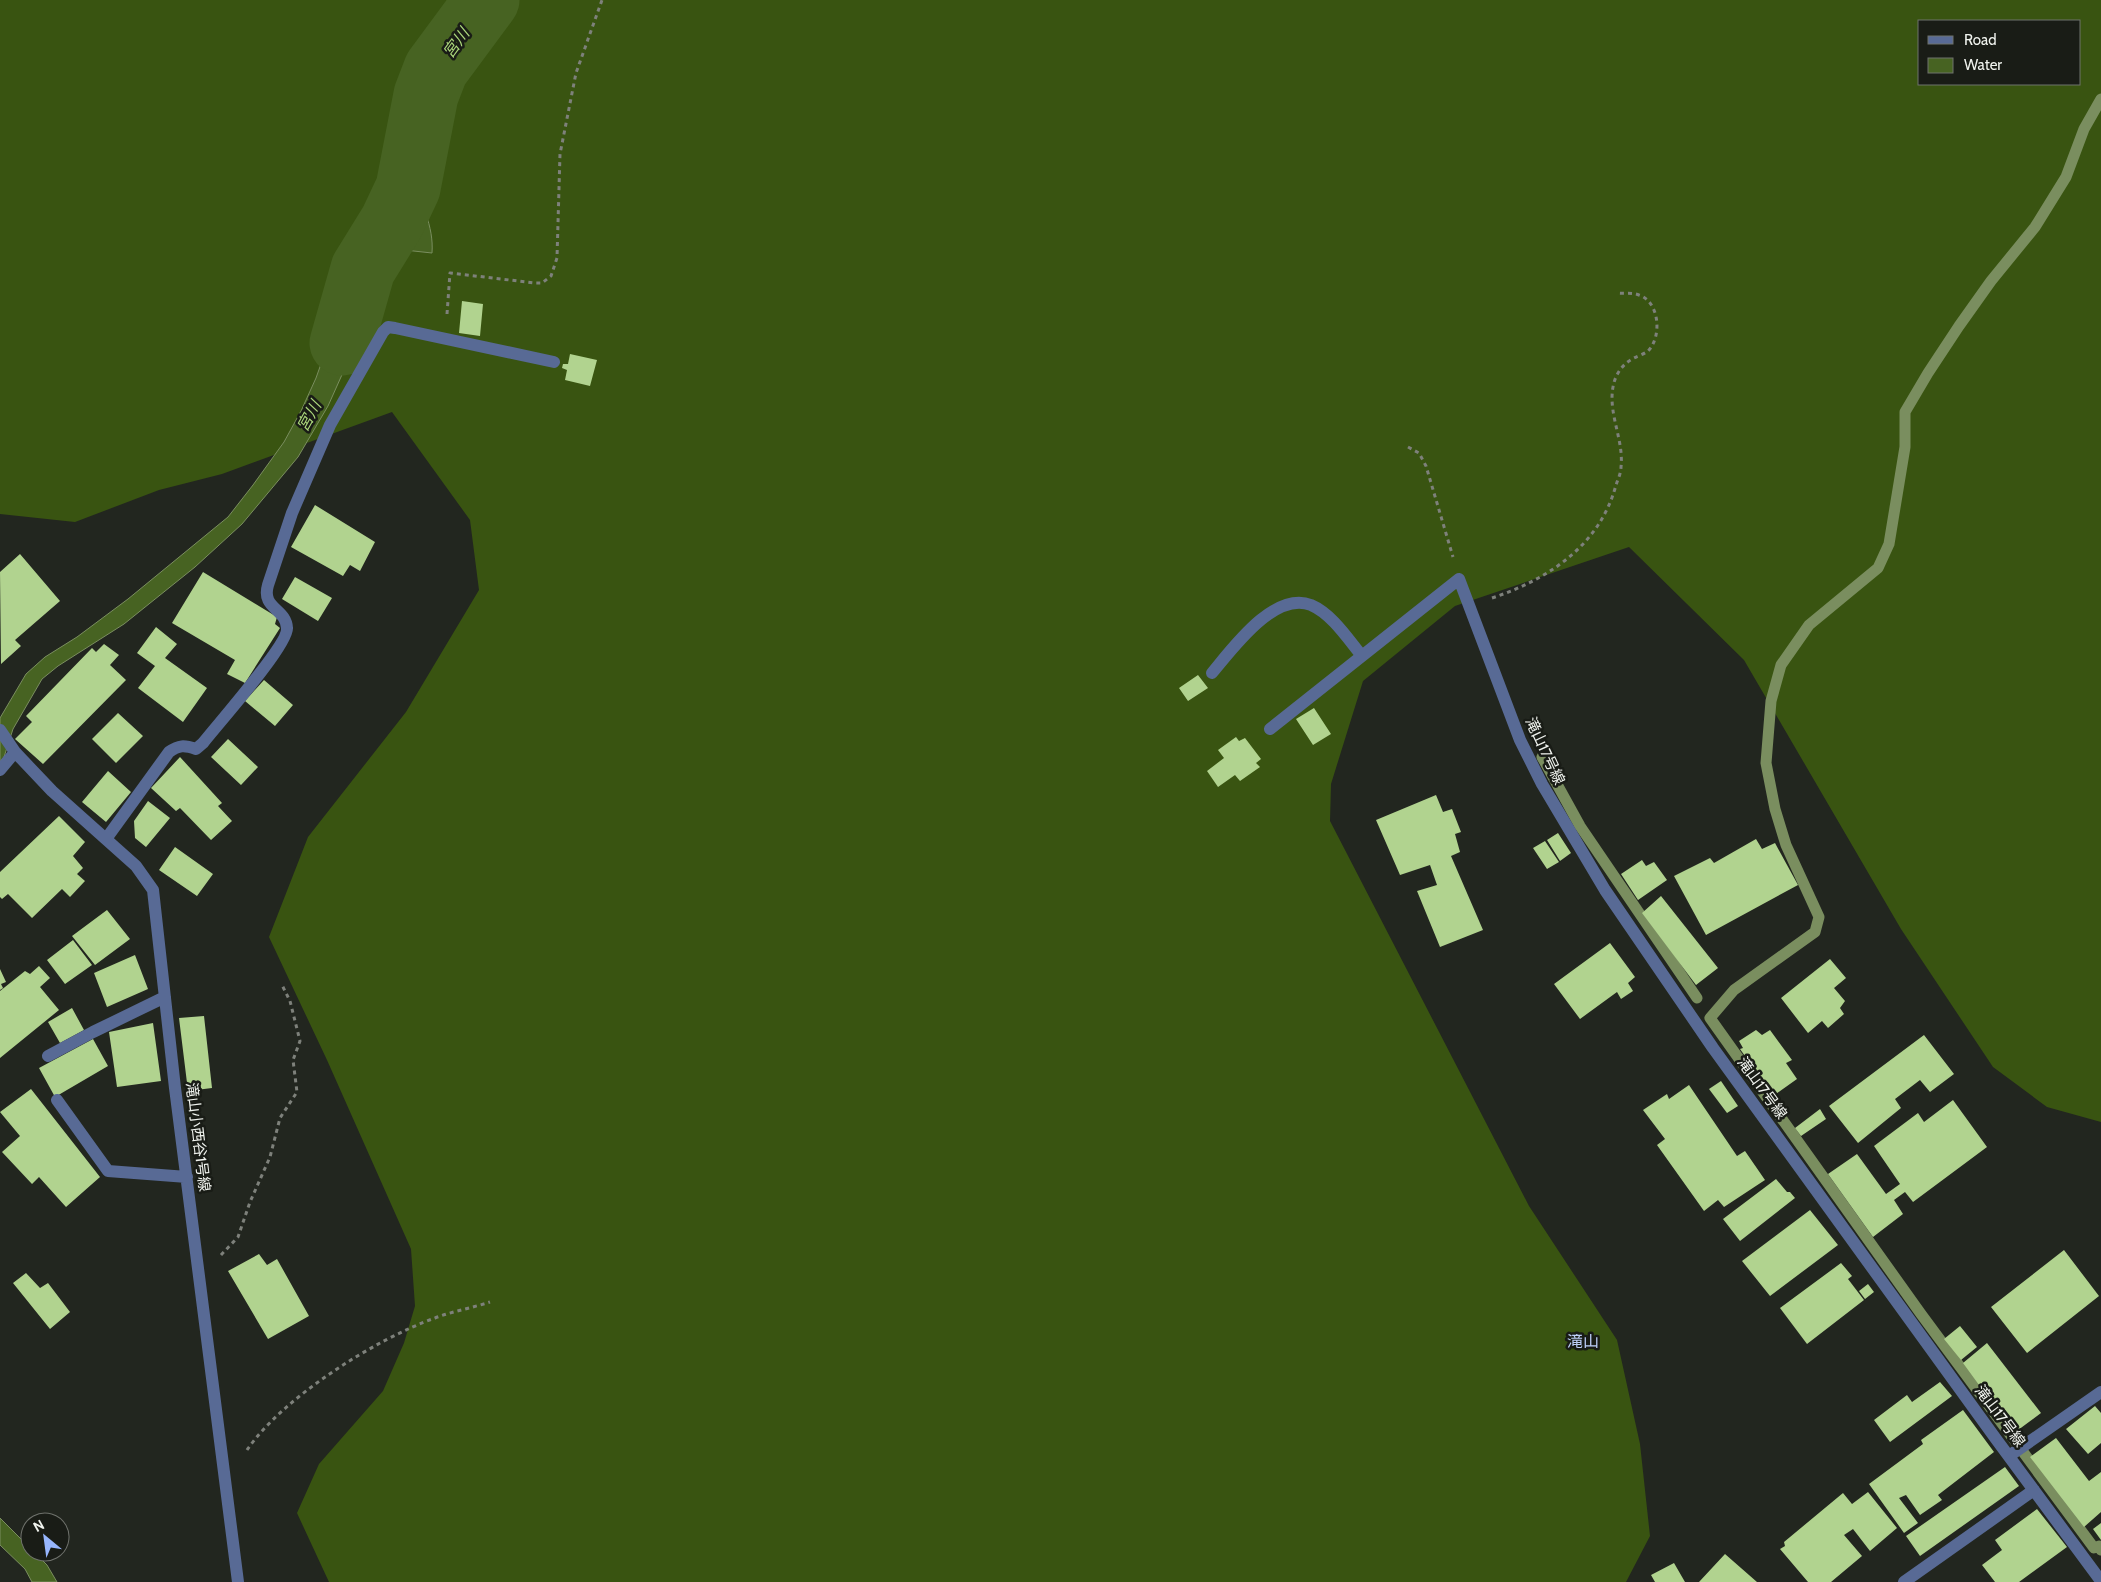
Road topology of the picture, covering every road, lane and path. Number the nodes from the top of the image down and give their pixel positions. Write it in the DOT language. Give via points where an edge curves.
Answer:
graph roads {
  1 [pos="602,0"];
  2 [pos="1617,293"];
  3 [pos="445,338"];
  4 [pos="554,362"];
  5 [pos="1408,447"];
  6 [pos="1459,579"];
  7 [pos="1471,607"];
  8 [pos="1362,656"];
  9 [pos="1212,673"];
  10 [pos="1270,729"];
  11 [pos="0,730"];
  12 [pos="12,749"];
  13 [pos="0,770"];
  14 [pos="106,839"];
  15 [pos="282,985"];
  16 [pos="165,997"];
  17 [pos="48,1056"];
  18 [pos="57,1100"];
  19 [pos="186,1176"];
  20 [pos="198,1266"];
  21 [pos="490,1302"];
  22 [pos="2101,1392"];
  23 [pos="2009,1456"];
  24 [pos="225,1482"];
  25 [pos="2034,1490"];
  26 [pos="2101,1581"];
  27 [pos="238,1582"];
  28 [pos="1904,1582"];
  1 -- 3 [label="path" via="576,73 560,154 557,258 550,276 542,283 535,283 450,273"];
  2 -- 7 [label="path" via="1641,295 1651,304 1657,327 1654,341 1647,351 1630,360 1616,374 1612,390 1613,410 1621,466 1613,497 1599,526 1582,548 1516,590"];
  3 -- 4 [label="street"];
  3 -- 14 [label="street" via="395,328 383,332 330,426 292,513 268,584 267,599 286,623 287,635 203,743 196,749 185,745 169,752"];
  5 -- 6 [label="path" via="1419,453 1426,466"];
  6 -- 7 [label="street, 滝山17号線"];
  6 -- 8 [label="street"];
  7 -- 23 [label="street, 滝山17号線" via="1520,740 1542,784 1605,890 1712,1048"];
  8 -- 9 [label="street" via="1326,615 1312,605 1296,602 1276,608 1261,620 1238,641"];
  8 -- 10 [label="street"];
  11 -- 12 [label="street, 滝山小西谷1号線"];
  12 -- 13 [label="street"];
  12 -- 14 [label="street, 滝山小西谷1号線" via="52,791"];
  14 -- 16 [label="street, 滝山小西谷1号線" via="136,866 154,890"];
  15 -- 20 [label="path" via="290,1001 300,1040 293,1060 296,1092 280,1118 270,1157 238,1237 219,1257"];
  16 -- 17 [label="street"];
  16 -- 19 [label="street, 滝山小西谷1号線"];
  18 -- 19 [label="street" via="108,1171"];
  19 -- 20 [label="street, 滝山小西谷1号線"];
  20 -- 24 [label="street, 滝山小西谷1号線"];
  21 -- 24 [label="path" via="436,1317 404,1331 343,1366 281,1411 256,1437"];
  22 -- 23 [label="street"];
  23 -- 25 [label="street, 滝山17号線"];
  24 -- 27 [label="street, 滝山小西谷1号線"];
  25 -- 26 [label="street, 滝山17号線"];
  25 -- 28 [label="street"];
}
